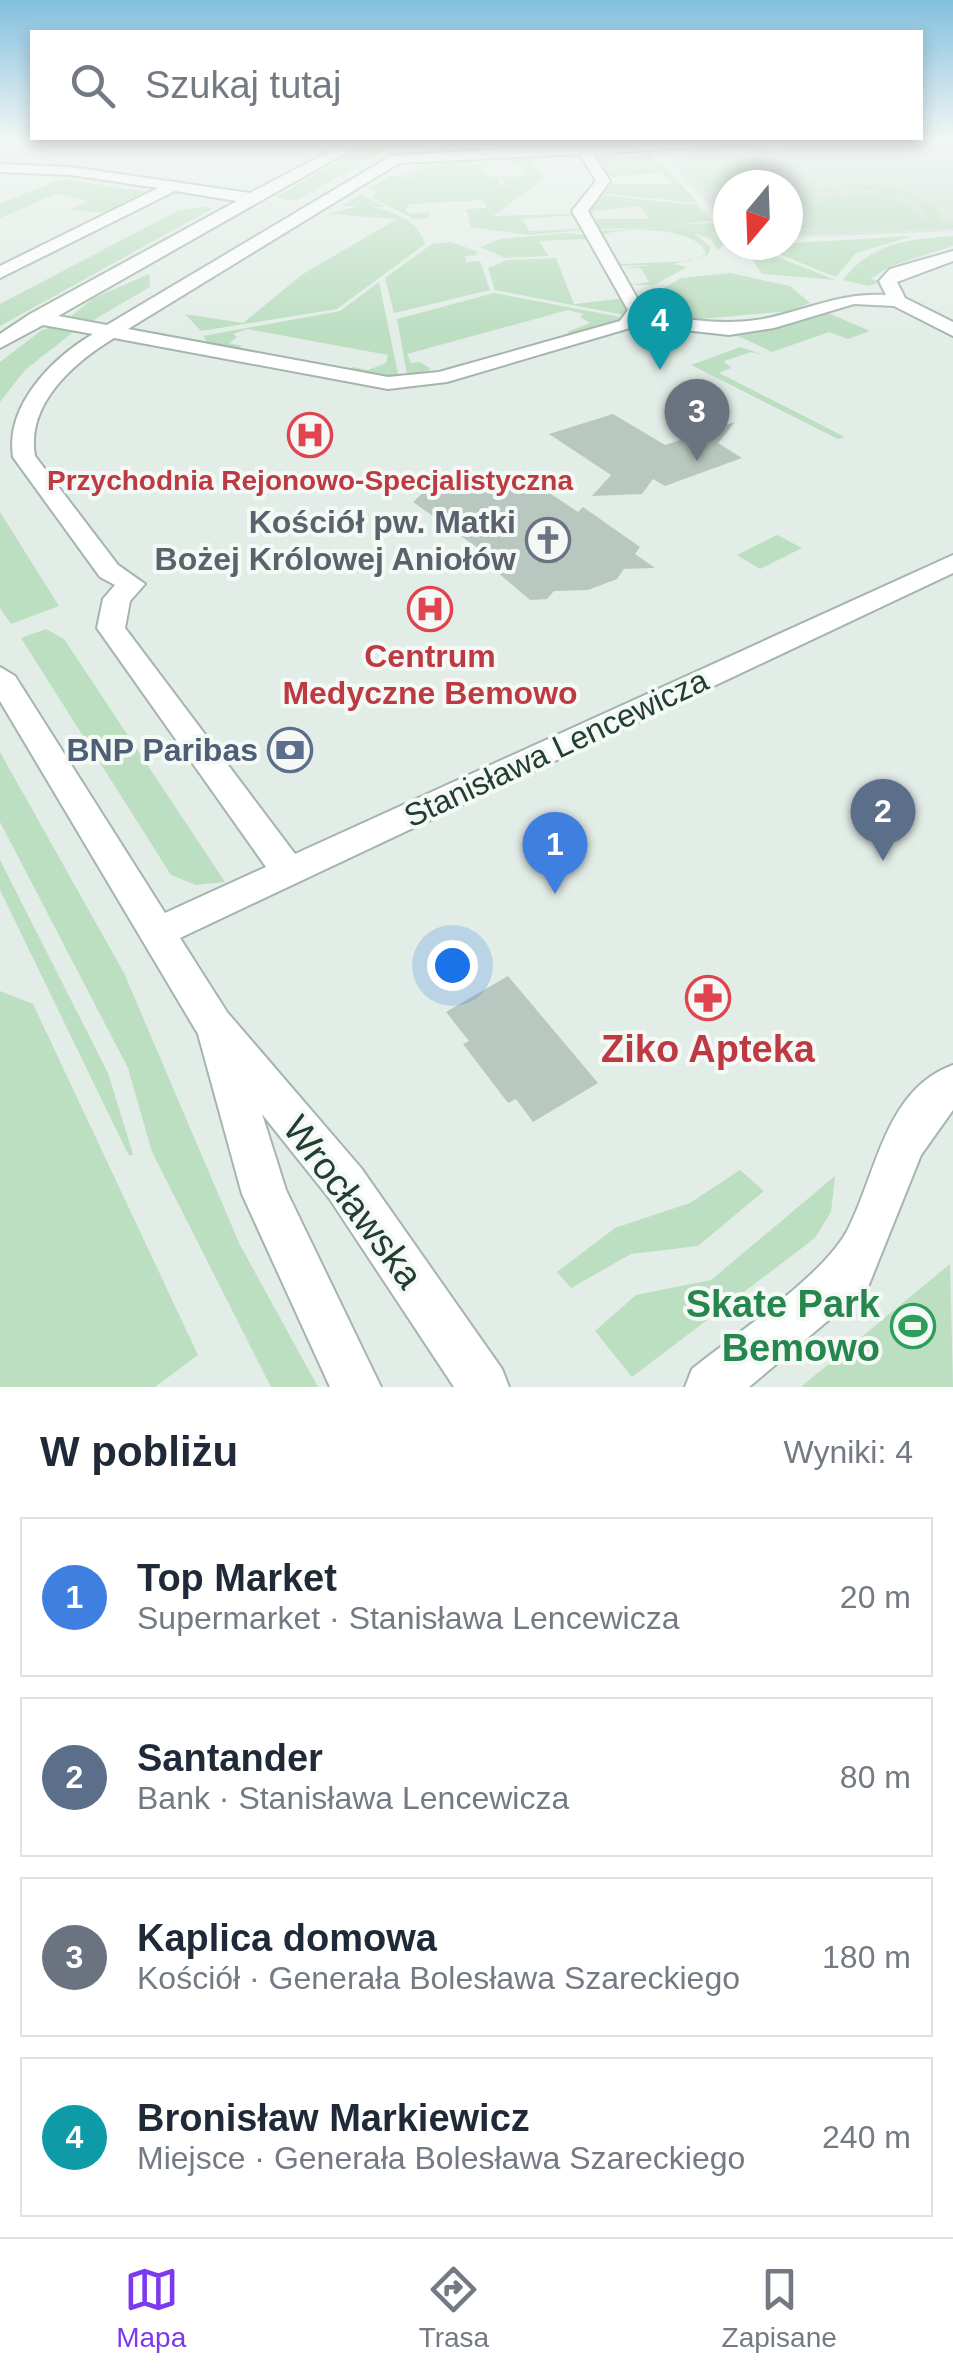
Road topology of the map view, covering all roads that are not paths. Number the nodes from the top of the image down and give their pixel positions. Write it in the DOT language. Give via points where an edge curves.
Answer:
graph roads {
  1 [pos="138,205"];
  2 [pos="239,205"];
  3 [pos="298,205"];
  4 [pos="318,205"];
  5 [pos="585,205"];
  6 [pos="314,207"];
  7 [pos="953,256"];
  8 [pos="0,273"];
  9 [pos="898,301"];
  10 [pos="37,318"];
  11 [pos="636,318"];
  12 [pos="109,330"];
  13 [pos="953,330"];
  14 [pos="0,342"];
  15 [pos="953,564"];
  16 [pos="0,677"];
  17 [pos="289,872"];
  18 [pos="160,932"];
  19 [pos="214,1024"];
  20 [pos="953,1082"];
  21 [pos="355,1379"];
  22 [pos="484,1387"];
  23 [pos="710,1387"];
  1 -- 8 [label="street"];
  2 -- 10 [label="street"];
  3 -- 6 [label="street"];
  4 -- 6 [label="street"];
  5 -- 11 [label="street" via="580,212 638,310"];
  6 -- 12 [label="street"];
  7 -- 9 [label="street" via="896,273 888,281"];
  9 -- 11 [label="street" via="853,298 729,329"];
  9 -- 13 [label="street"];
  10 -- 12 [label="street"];
  10 -- 14 [label="street"];
  11 -- 12 [label="street" via="412,383"];
  12 -- 17 [label="street" via="43,388 28,414 22,448 33,472 110,571 132,584 116,601 111,628"];
  15 -- 17 [label="street, Stanisława Lencewicza"];
  16 -- 18 [label="street, Wrocławska"];
  17 -- 18 [label="street, Stanisława Lencewicza"];
  18 -- 19 [label="street, Wrocławska"];
  19 -- 21 [label="street, Wrocławska" via="265,1194"];
  19 -- 22 [label="street, Wrocławska" via="345,1183"];
  20 -- 23 [label="street" via="925,1104 902,1142 867,1244 851,1270"];
}
